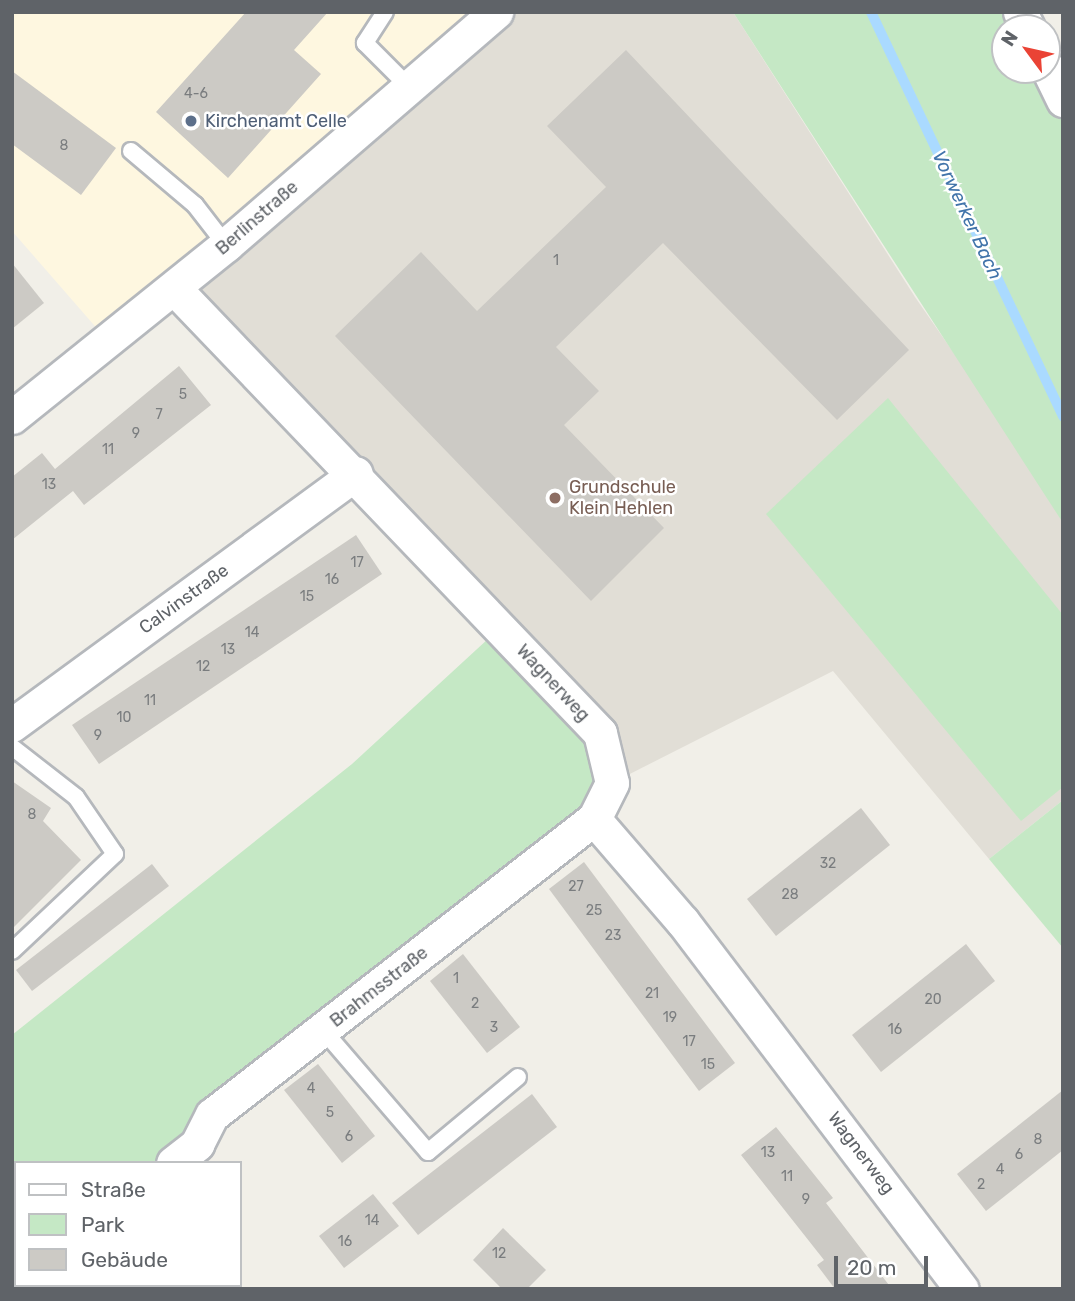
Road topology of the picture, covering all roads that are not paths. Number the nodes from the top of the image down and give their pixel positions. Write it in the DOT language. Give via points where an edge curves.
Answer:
graph roads {
  1 [pos="385,12"];
  2 [pos="496,12"];
  3 [pos="1055,84"];
  4 [pos="409,88"];
  5 [pos="1063,100"];
  6 [pos="131,151"];
  7 [pos="226,245"];
  8 [pos="174,288"];
  9 [pos="12,417"];
  10 [pos="356,473"];
  11 [pos="12,725"];
  12 [pos="12,747"];
  13 [pos="594,819"];
  14 [pos="12,951"];
  15 [pos="323,1030"];
  16 [pos="518,1077"];
  17 [pos="176,1161"];
  18 [pos="962,1289"];
  1 -- 4 [label="lane" via="365,43"];
  2 -- 4 [label="street, Berlinstraße"];
  3 -- 5 [label="street"];
  4 -- 7 [label="street, Berlinstraße"];
  6 -- 7 [label="lane" via="195,205"];
  7 -- 8 [label="street, Berlinstraße"];
  8 -- 9 [label="street, Berlinstraße"];
  8 -- 10 [label="street, Wagnerweg"];
  10 -- 11 [label="street, Calvinstraße"];
  10 -- 13 [label="street, Wagnerweg" via="600,733 612,783"];
  12 -- 14 [label="lane" via="76,797 115,854"];
  13 -- 15 [label="street, Brahmsstraße"];
  13 -- 18 [label="street, Wagnerweg" via="708,954"];
  15 -- 16 [label="lane" via="428,1152"];
  15 -- 17 [label="street, Brahmsstraße" via="212,1115 197,1144"];
}
